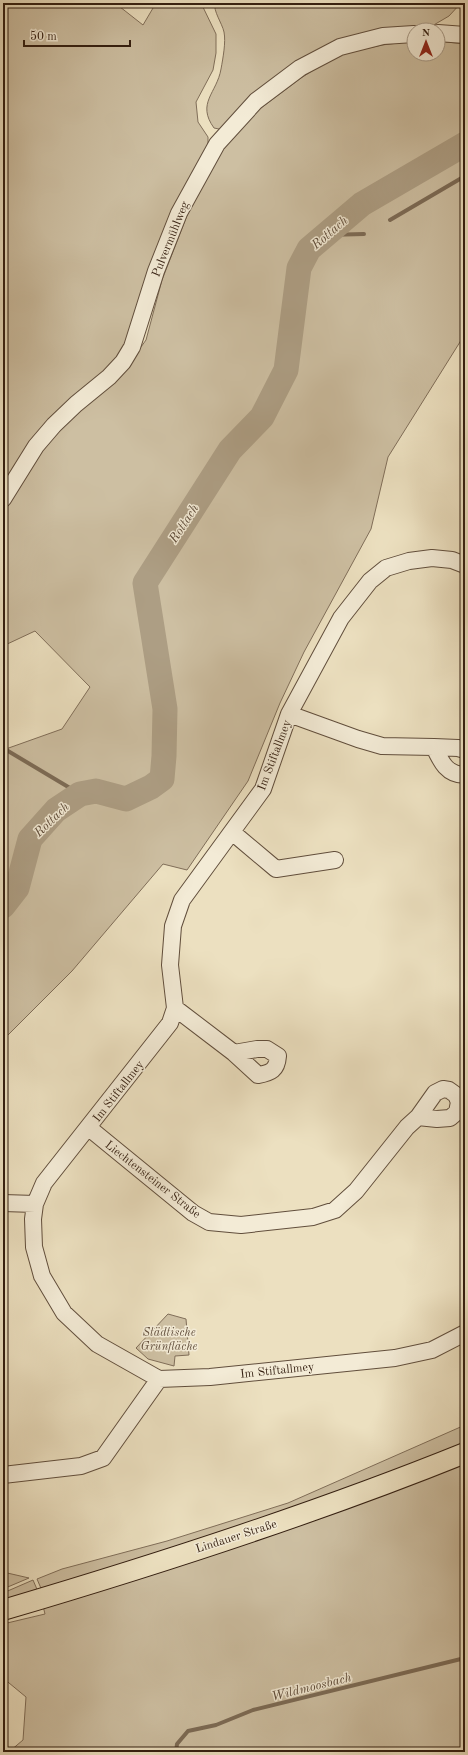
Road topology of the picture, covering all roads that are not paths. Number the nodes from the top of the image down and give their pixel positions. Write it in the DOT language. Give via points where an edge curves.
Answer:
graph roads {
  1 [pos="446,34"];
  2 [pos="406,35"];
  3 [pos="465,35"];
  4 [pos="3,499"];
  5 [pos="465,565"];
  6 [pos="289,714"];
  7 [pos="434,747"];
  8 [pos="465,750"];
  9 [pos="465,775"];
  10 [pos="232,832"];
  11 [pos="335,860"];
  12 [pos="175,1008"];
  13 [pos="234,1053"];
  14 [pos="418,1117"];
  15 [pos="89,1128"];
  16 [pos="3,1202"];
  17 [pos="36,1204"];
  18 [pos="465,1333"];
  19 [pos="159,1379"];
  20 [pos="465,1453"];
  21 [pos="3,1475"];
  22 [pos="3,1610"];
  1 -- 3 [label="street"];
  2 -- 4 [label="street, Pulvermühlweg" via="383,36 340,47 300,68 256,101 217,144 179,213 156,271 132,347 123,362 54,425 36,446"];
  5 -- 6 [label="street, Im Stiftallmey" via="452,560 432,558 386,568 370,582 342,618"];
  6 -- 7 [label="street" via="382,746"];
  6 -- 10 [label="street, Im Stiftallmey" via="263,789"];
  7 -- 8 [label="street"];
  7 -- 9 [label="street" via="446,769 452,774"];
  10 -- 11 [label="street" via="276,869"];
  10 -- 12 [label="street, Im Stiftallmey" via="182,900 173,926 170,965"];
  12 -- 13 [label="street"];
  12 -- 15 [label="street, Im Stiftallmey" via="170,1023 161,1036"];
  14 -- 15 [label="street, Liechtensteiner Straße" via="407,1127 356,1191 335,1210 313,1217 241,1225 209,1222 193,1213"];
  15 -- 17 [label="street, Im Stiftallmey" via="44,1183"];
  16 -- 17 [label="street"];
  17 -- 19 [label="street, Im Stiftallmey" via="33,1220 34,1247 42,1276 64,1313 98,1344"];
  18 -- 19 [label="street, Im Stiftallmey" via="432,1350 395,1358 210,1377"];
  19 -- 21 [label="street" via="103,1458 81,1466"];
  20 -- 22 [label="main road, Lindauer Straße" via="391,1483 254,1531"];
}
